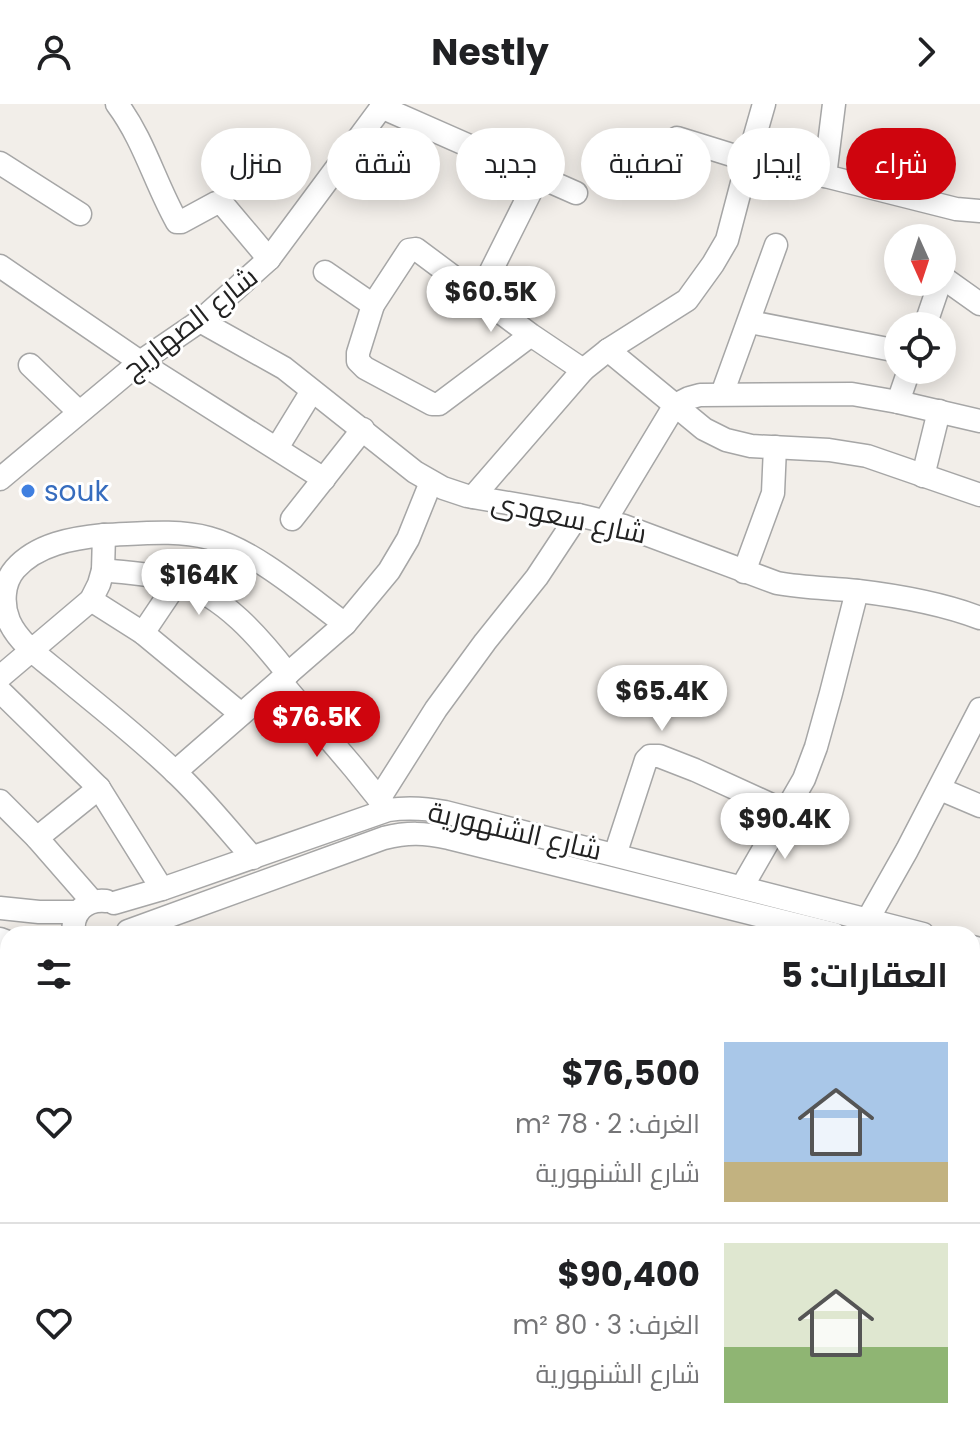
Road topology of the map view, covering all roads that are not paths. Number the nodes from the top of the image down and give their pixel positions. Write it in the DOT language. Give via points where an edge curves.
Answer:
graph roads {
  1 [pos="117,104"];
  2 [pos="764,104"];
  3 [pos="834,104"];
  4 [pos="382,106"];
  5 [pos="757,128"];
  6 [pos="830,136"];
  7 [pos="456,141"];
  8 [pos="0,163"];
  9 [pos="830,177"];
  10 [pos="565,188"];
  11 [pos="576,193"];
  12 [pos="526,200"];
  13 [pos="738,200"];
  14 [pos="980,211"];
  15 [pos="80,214"];
  16 [pos="776,245"];
  17 [pos="269,259"];
  18 [pos="0,266"];
  19 [pos="325,272"];
  20 [pos="956,289"];
  21 [pos="478,297"];
  22 [pos="980,304"];
  23 [pos="373,305"];
  24 [pos="200,321"];
  25 [pos="750,322"];
  26 [pos="531,335"];
  27 [pos="884,348"];
  28 [pos="608,350"];
  29 [pos="140,362"];
  30 [pos="30,365"];
  31 [pos="583,370"];
  32 [pos="904,384"];
  33 [pos="312,391"];
  34 [pos="722,394"];
  35 [pos="898,402"];
  36 [pos="675,405"];
  37 [pos="939,411"];
  38 [pos="79,412"];
  39 [pos="980,421"];
  40 [pos="363,429"];
  41 [pos="775,447"];
  42 [pos="277,448"];
  43 [pos="923,476"];
  44 [pos="0,479"];
  45 [pos="324,479"];
  46 [pos="431,482"];
  47 [pos="980,495"];
  48 [pos="473,497"];
  49 [pos="578,515"];
  50 [pos="292,519"];
  51 [pos="605,521"];
  52 [pos="104,535"];
  53 [pos="103,570"];
  54 [pos="744,572"];
  55 [pos="178,581"];
  56 [pos="857,591"];
  57 [pos="91,600"];
  58 [pos="980,618"];
  59 [pos="345,624"];
  60 [pos="143,633"];
  61 [pos="32,649"];
  62 [pos="0,677"];
  63 [pos="284,678"];
  64 [pos="0,691"];
  65 [pos="241,714"];
  66 [pos="977,722"];
  67 [pos="175,772"];
  68 [pos="99,788"];
  69 [pos="940,789"];
  70 [pos="383,804"];
  71 [pos="980,806"];
  72 [pos="2,810"];
  73 [pos="787,812"];
  74 [pos="37,838"];
  75 [pos="615,855"];
  76 [pos="253,858"];
  77 [pos="742,887"];
  78 [pos="162,889"];
  79 [pos="0,908"];
  80 [pos="89,913"];
  81 [pos="868,919"];
  82 [pos="128,926"];
  83 [pos="147,926"];
  84 [pos="786,926"];
  85 [pos="894,926"];
  1 -- 17 [label="street" via="177,222 221,202"];
  2 -- 5 [label="street"];
  3 -- 6 [label="street"];
  4 -- 7 [label="street"];
  4 -- 17 [label="street, شارع الصهاريج"];
  8 -- 15 [label="street"];
  9 -- 14 [label="street"];
  10 -- 11 [label="street"];
  12 -- 21 [label="street"];
  13 -- 28 [label="street" via="727,240 687,300"];
  16 -- 25 [label="street"];
  17 -- 24 [label="street, شارع الصهاريج"];
  18 -- 29 [label="street"];
  19 -- 23 [label="street"];
  20 -- 22 [label="street"];
  21 -- 23 [label="street" via="416,249 409,250"];
  21 -- 26 [label="street"];
  23 -- 26 [label="street" via="358,361 432,404 447,400"];
  24 -- 29 [label="street, شارع الصهاريج"];
  24 -- 33 [label="street, شارع سعودى" via="284,368"];
  25 -- 27 [label="street"];
  25 -- 34 [label="street"];
  26 -- 31 [label="street"];
  28 -- 31 [label="street"];
  28 -- 36 [label="street"];
  29 -- 38 [label="street, شارع الصهاريج"];
  29 -- 42 [label="street"];
  30 -- 38 [label="street"];
  31 -- 48 [label="street"];
  32 -- 35 [label="street"];
  33 -- 40 [label="street, شارع سعودى"];
  33 -- 42 [label="street"];
  34 -- 35 [label="street" via="852,394"];
  34 -- 36 [label="street"];
  35 -- 37 [label="street"];
  36 -- 41 [label="street" via="726,440"];
  36 -- 51 [label="street"];
  37 -- 39 [label="street"];
  37 -- 43 [label="street"];
  38 -- 44 [label="street, شارع الصهاريج"];
  40 -- 45 [label="street"];
  40 -- 46 [label="street, شارع سعودى"];
  41 -- 43 [label="street" via="867,456"];
  41 -- 54 [label="street" via="773,493"];
  42 -- 45 [label="street"];
  43 -- 47 [label="street"];
  45 -- 50 [label="street"];
  46 -- 48 [label="street, شارع سعودى"];
  46 -- 59 [label="street" via="395,561"];
  48 -- 49 [label="street, شارع سعودى"];
  49 -- 51 [label="street, شارع سعودى"];
  49 -- 70 [label="street" via="436,709"];
  51 -- 54 [label="street, شارع سعودى"];
  52 -- 53 [label="street"];
  52 -- 59 [label="street" via="184,534 230,545"];
  52 -- 61 [label="street" via="47,547 10,575 5,608 10,623"];
  53 -- 55 [label="street"];
  53 -- 57 [label="street"];
  54 -- 56 [label="street, شارع سعودى" via="777,583"];
  55 -- 60 [label="street"];
  55 -- 63 [label="street" via="235,616 259,638"];
  56 -- 58 [label="street, شارع سعودى"];
  56 -- 73 [label="street" via="816,747"];
  57 -- 60 [label="street"];
  57 -- 61 [label="street"];
  59 -- 63 [label="street"];
  60 -- 65 [label="street"];
  61 -- 62 [label="street"];
  61 -- 67 [label="street"];
  63 -- 65 [label="street"];
  63 -- 70 [label="street"];
  64 -- 68 [label="street"];
  65 -- 67 [label="street"];
  66 -- 69 [label="street"];
  67 -- 76 [label="street"];
  68 -- 74 [label="street"];
  68 -- 78 [label="street"];
  69 -- 71 [label="street"];
  69 -- 81 [label="street"];
  70 -- 75 [label="street, شارع الشنهورية" via="426,808"];
  70 -- 76 [label="street, شارع الشنهورية"];
  72 -- 74 [label="street"];
  73 -- 75 [label="street" via="695,770 650,756"];
  73 -- 77 [label="street"];
  74 -- 80 [label="street"];
  75 -- 77 [label="street, شارع الشنهورية"];
  76 -- 78 [label="street, شارع الشنهورية"];
  77 -- 81 [label="street, شارع الشنهورية"];
  78 -- 80 [label="street, شارع الشنهورية"];
  79 -- 80 [label="street, شارع الشنهورية"];
  80 -- 82 [label="street" via="124,912"];
  81 -- 85 [label="street, شارع الشنهورية"];
  83 -- 84 [label="street, شارع الشنهورية" via="406,833 449,838"];
}
